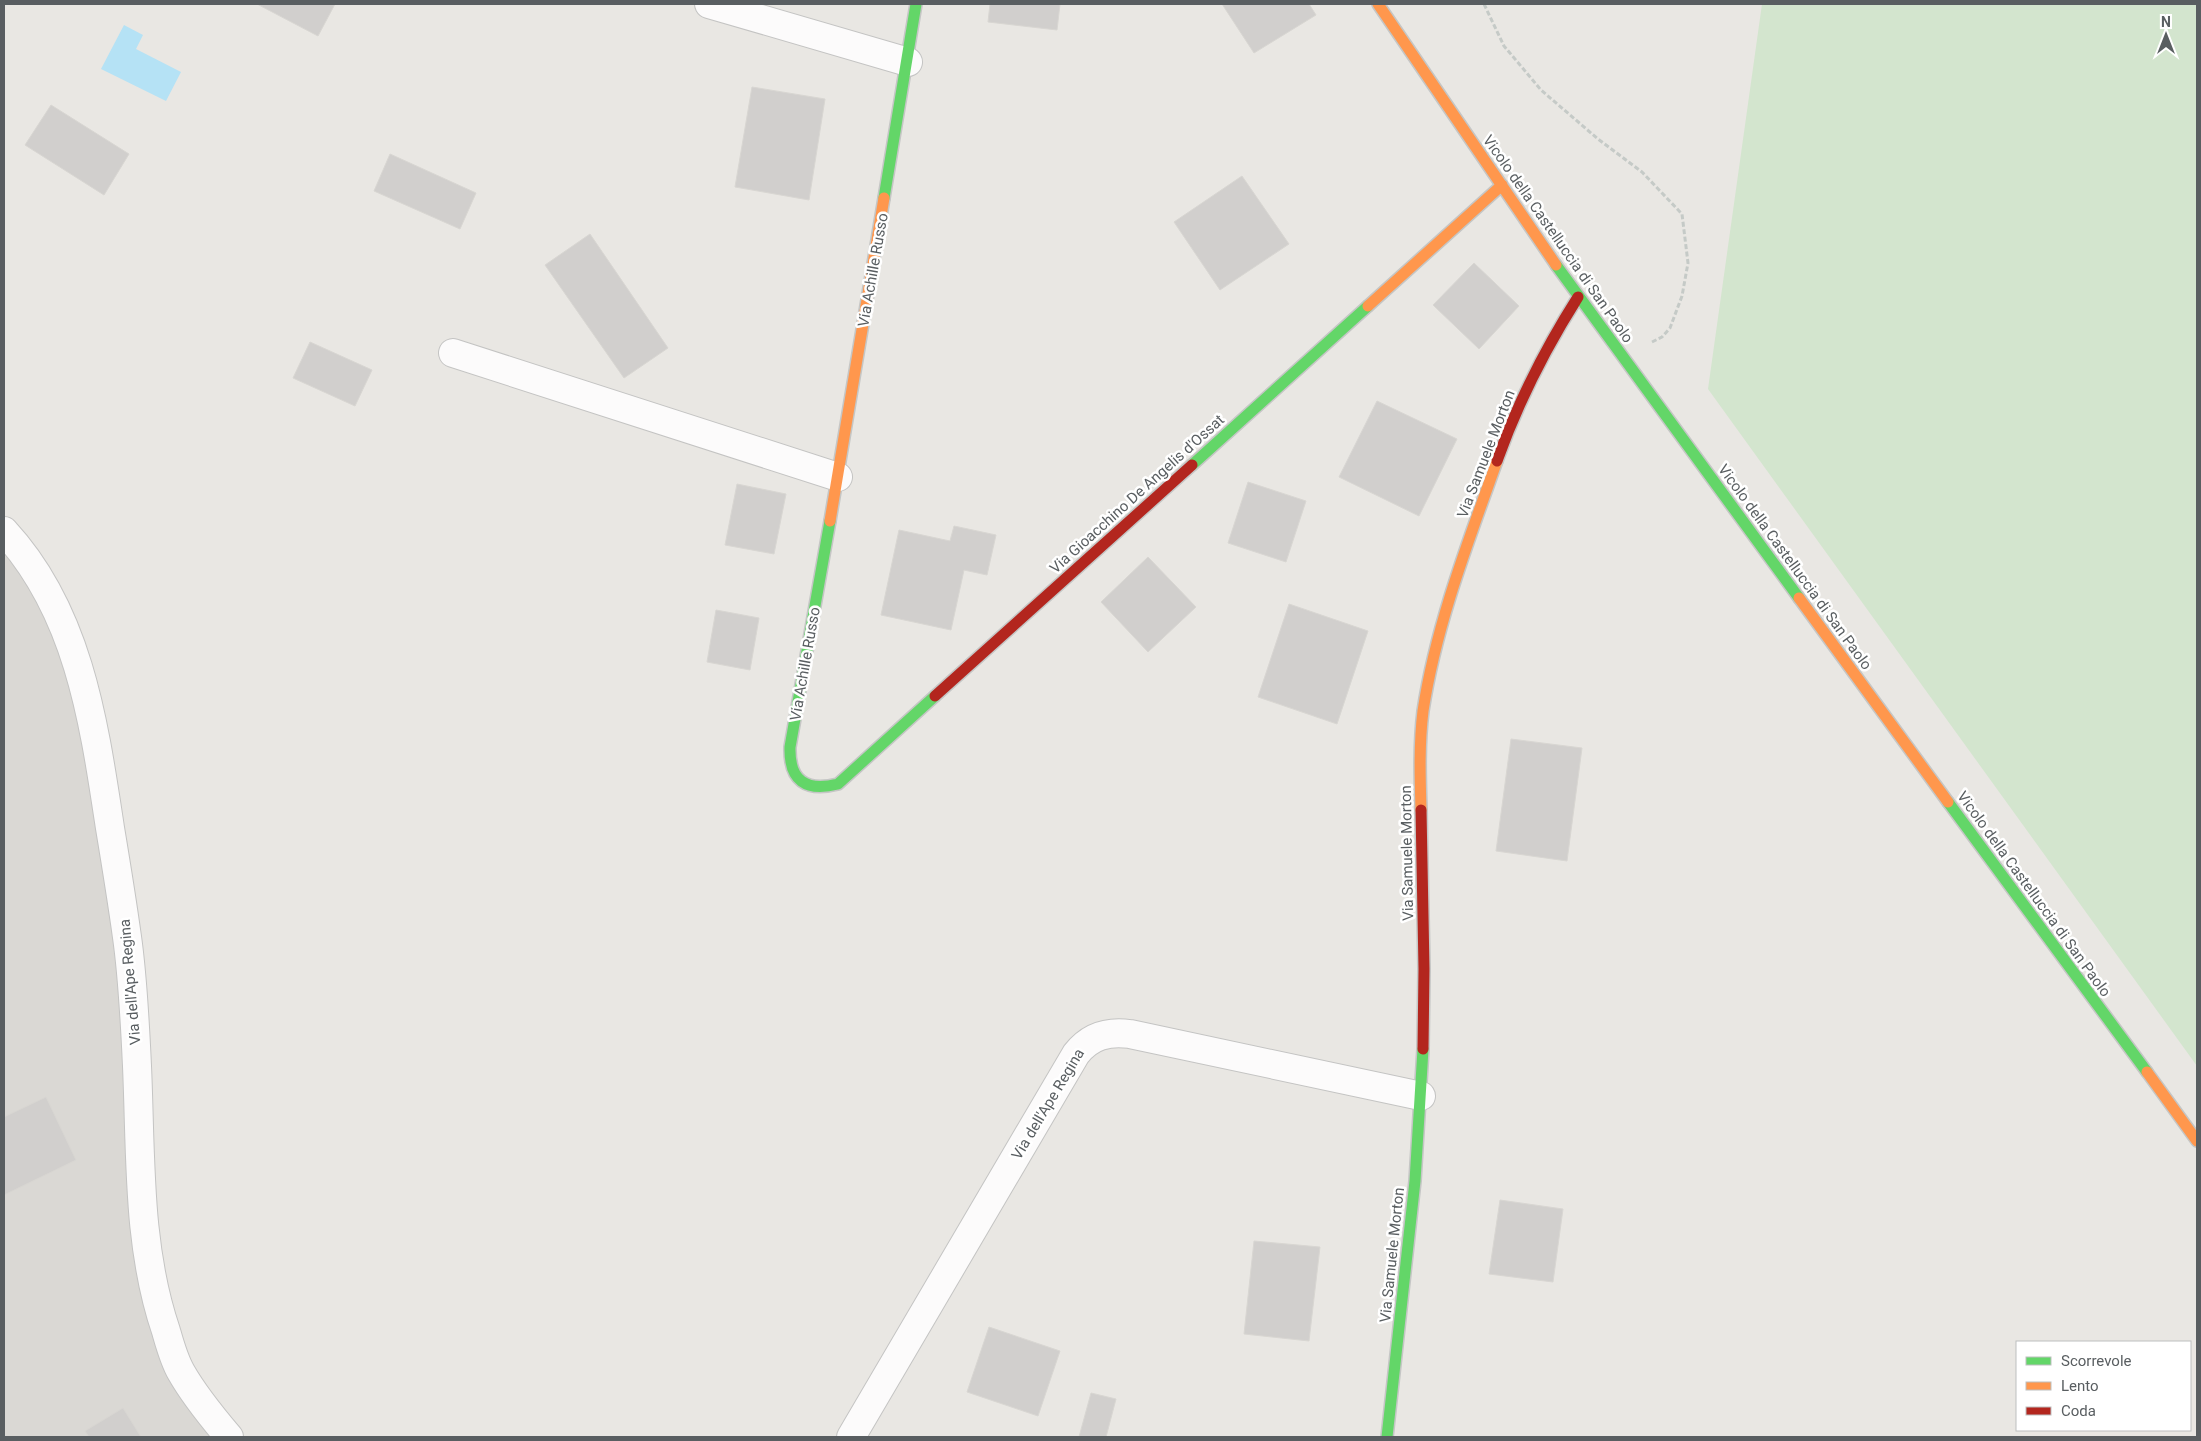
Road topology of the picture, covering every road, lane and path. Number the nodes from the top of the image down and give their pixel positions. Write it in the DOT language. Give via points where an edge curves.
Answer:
graph roads {
  1 [pos="709,4"];
  2 [pos="916,4"];
  3 [pos="1378,4"];
  4 [pos="1484,4"];
  5 [pos="908,62"];
  6 [pos="1502,185"];
  7 [pos="1578,297"];
  8 [pos="1617,350"];
  9 [pos="453,353"];
  10 [pos="838,477"];
  11 [pos="4,531"];
  12 [pos="789,763"];
  13 [pos="1421,1096"];
  14 [pos="2197,1141"];
  15 [pos="229,1437"];
  16 [pos="851,1437"];
  17 [pos="1387,1437"];
  1 -- 5 [label="street"];
  2 -- 5 [label="street, Via Achille Russo"];
  3 -- 6 [label="street, Vicolo della Castelluccia di San Paolo"];
  4 -- 8 [label="path" via="1504,46 1541,90 1642,172 1682,214 1688,263 1682,296 1670,328 1662,337 1643,346"];
  5 -- 10 [label="street, Via Achille Russo"];
  6 -- 7 [label="street, Vicolo della Castelluccia di San Paolo"];
  6 -- 12 [label="street, Via Gioacchino De Angelis d'Ossat" via="838,784 824,788 809,786 794,775"];
  7 -- 8 [label="street, Vicolo della Castelluccia di San Paolo"];
  7 -- 13 [label="street, Via Samuele Morton" via="1551,340 1512,418 1454,585 1431,667 1420,756 1424,1030"];
  8 -- 14 [label="street, Vicolo della Castelluccia di San Paolo"];
  9 -- 10 [label="street"];
  10 -- 12 [label="street, Via Achille Russo"];
  11 -- 15 [label="street, Via dell'Ape Regina" via="42,582 80,667 88,696 128,940 141,1190 151,1278 180,1370"];
  13 -- 16 [label="street, Via dell'Ape Regina" via="1130,1034 1105,1034 1091,1040 1076,1054"];
  13 -- 17 [label="street, Via Samuele Morton"];
}
